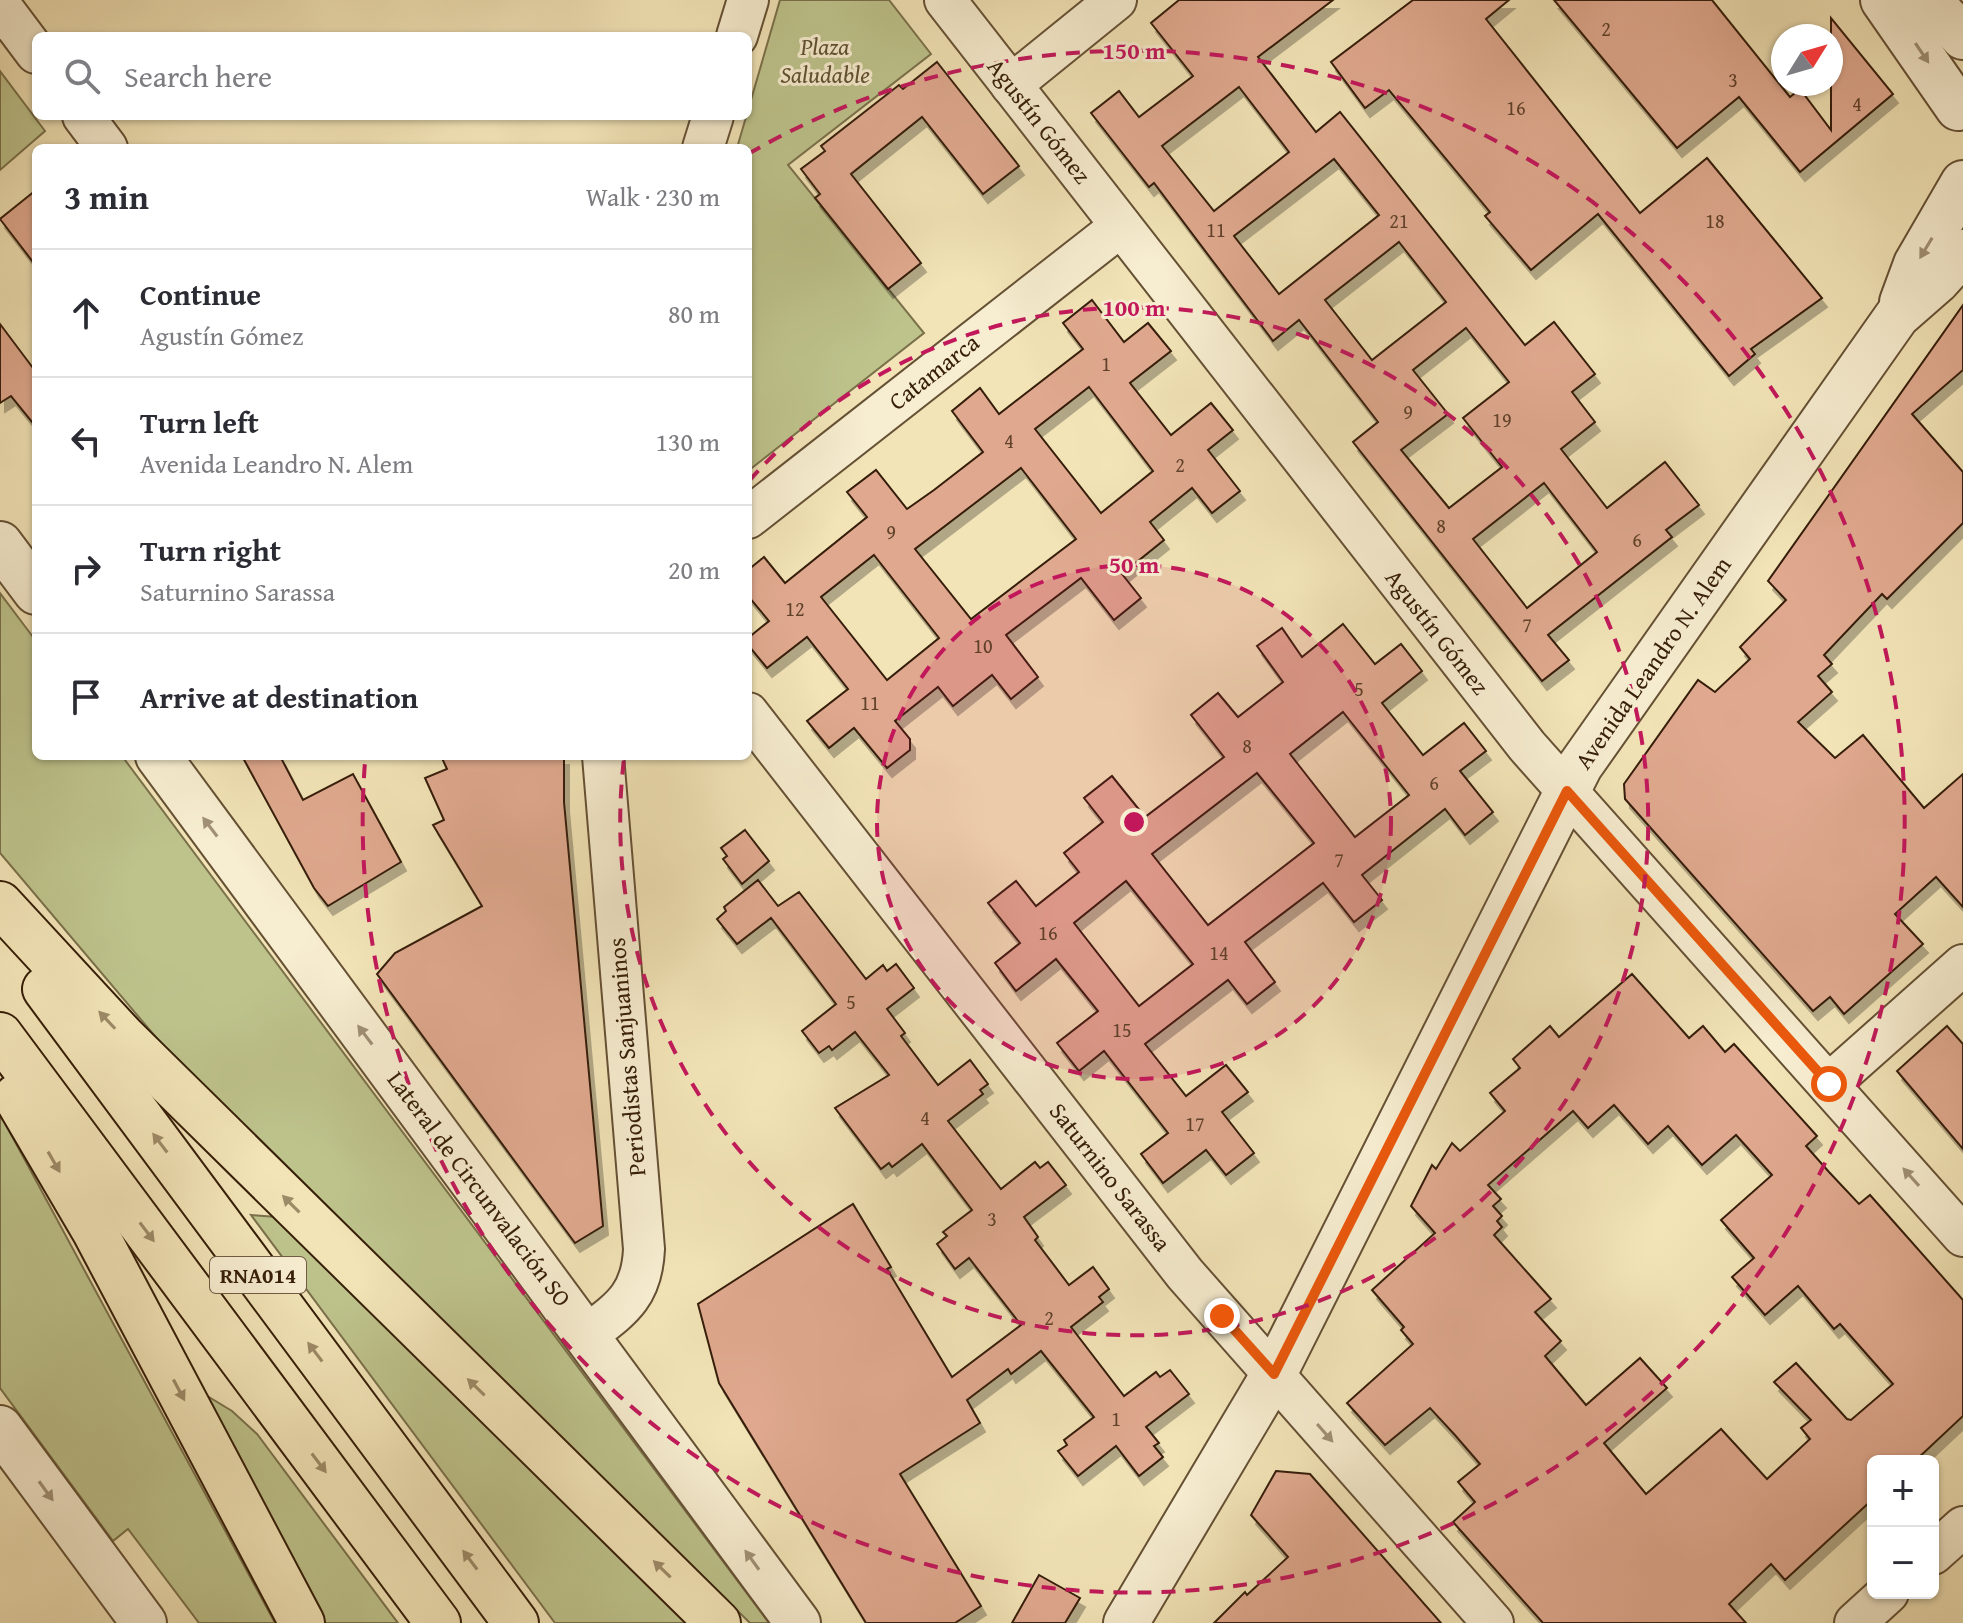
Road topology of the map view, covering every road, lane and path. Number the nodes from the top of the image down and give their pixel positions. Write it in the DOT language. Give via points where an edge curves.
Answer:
graph roads {
  1 [pos="748,0"];
  2 [pos="945,0"];
  3 [pos="1116,0"];
  4 [pos="1883,0"];
  5 [pos="1929,0"];
  6 [pos="0,5"];
  7 [pos="738,32"];
  8 [pos="1963,37"];
  9 [pos="32,48"];
  10 [pos="1011,85"];
  11 [pos="1961,115"];
  12 [pos="86,120"];
  13 [pos="712,120"];
  14 [pos="104,144"];
  15 [pos="704,144"];
  16 [pos="1963,183"];
  17 [pos="1121,226"];
  18 [pos="1963,252"];
  19 [pos="1897,316"];
  20 [pos="752,515"];
  21 [pos="0,544"];
  22 [pos="32,587"];
  23 [pos="752,718"];
  24 [pos="161,760"];
  25 [pos="603,760"];
  26 [pos="1567,791"];
  27 [pos="0,904"];
  28 [pos="0,928"];
  29 [pos="1963,965"];
  30 [pos="0,1035"];
  31 [pos="0,1071"];
  32 [pos="1829,1084"];
  33 [pos="1963,1236"];
  34 [pos="587,1335"];
  35 [pos="1274,1374"];
  36 [pos="0,1428"];
  37 [pos="1963,1527"];
  38 [pos="1939,1549"];
  39 [pos="1881,1599"];
  40 [pos="144,1623"];
  41 [pos="302,1623"];
  42 [pos="438,1623"];
  43 [pos="516,1623"];
  44 [pos="718,1623"];
  45 [pos="798,1623"];
  46 [pos="1126,1623"];
  47 [pos="1493,1623"];
  48 [pos="1855,1623"];
  1 -- 7 [label="street"];
  2 -- 10 [label="street, Agustín Gómez"];
  3 -- 10 [label="street"];
  4 -- 11 [label="street, one-way"];
  5 -- 8 [label="street"];
  6 -- 9 [label="street"];
  10 -- 17 [label="street, Agustín Gómez"];
  12 -- 14 [label="street"];
  13 -- 15 [label="street"];
  16 -- 19 [label="street, Avenida Leandro N. Alem, one-way" via="1916,264"];
  17 -- 20 [label="street, Catamarca"];
  17 -- 26 [label="street, Agustín Gómez"];
  18 -- 19 [label="street, Avenida Leandro N. Alem"];
  19 -- 26 [label="street, Avenida Leandro N. Alem"];
  21 -- 22 [label="street"];
  23 -- 35 [label="street, Saturnino Sarassa" via="1185,1274"];
  34 -- 24 [label="street, Lateral de Circunvalación SO, one-way"];
  25 -- 34 [label="street, Periodistas Sanjuaninos" via="644,1249 643,1271 626,1305"];
  26 -- 32 [label="street, Agustín Gómez"];
  26 -- 35 [label="street, Avenida Leandro N. Alem"];
  44 -- 27 [label="highway, one-way" via="123,1037"];
  43 -- 28 [label="highway, RNA014, one-way"];
  29 -- 32 [label="street"];
  30 -- 42 [label="highway, RNA014, one-way"];
  31 -- 41 [label="highway, one-way" via="94,1230"];
  33 -- 32 [label="street, Agustín Gómez, one-way"];
  45 -- 34 [label="street, Lateral de Circunvalación SO, one-way"];
  35 -- 46 [label="street, Avenida Leandro N. Alem"];
  35 -- 47 [label="street, Saturnino Sarassa, one-way"];
  36 -- 40 [label="street, one-way"];
  37 -- 38 [label="street"];
  39 -- 48 [label="street"];
}
